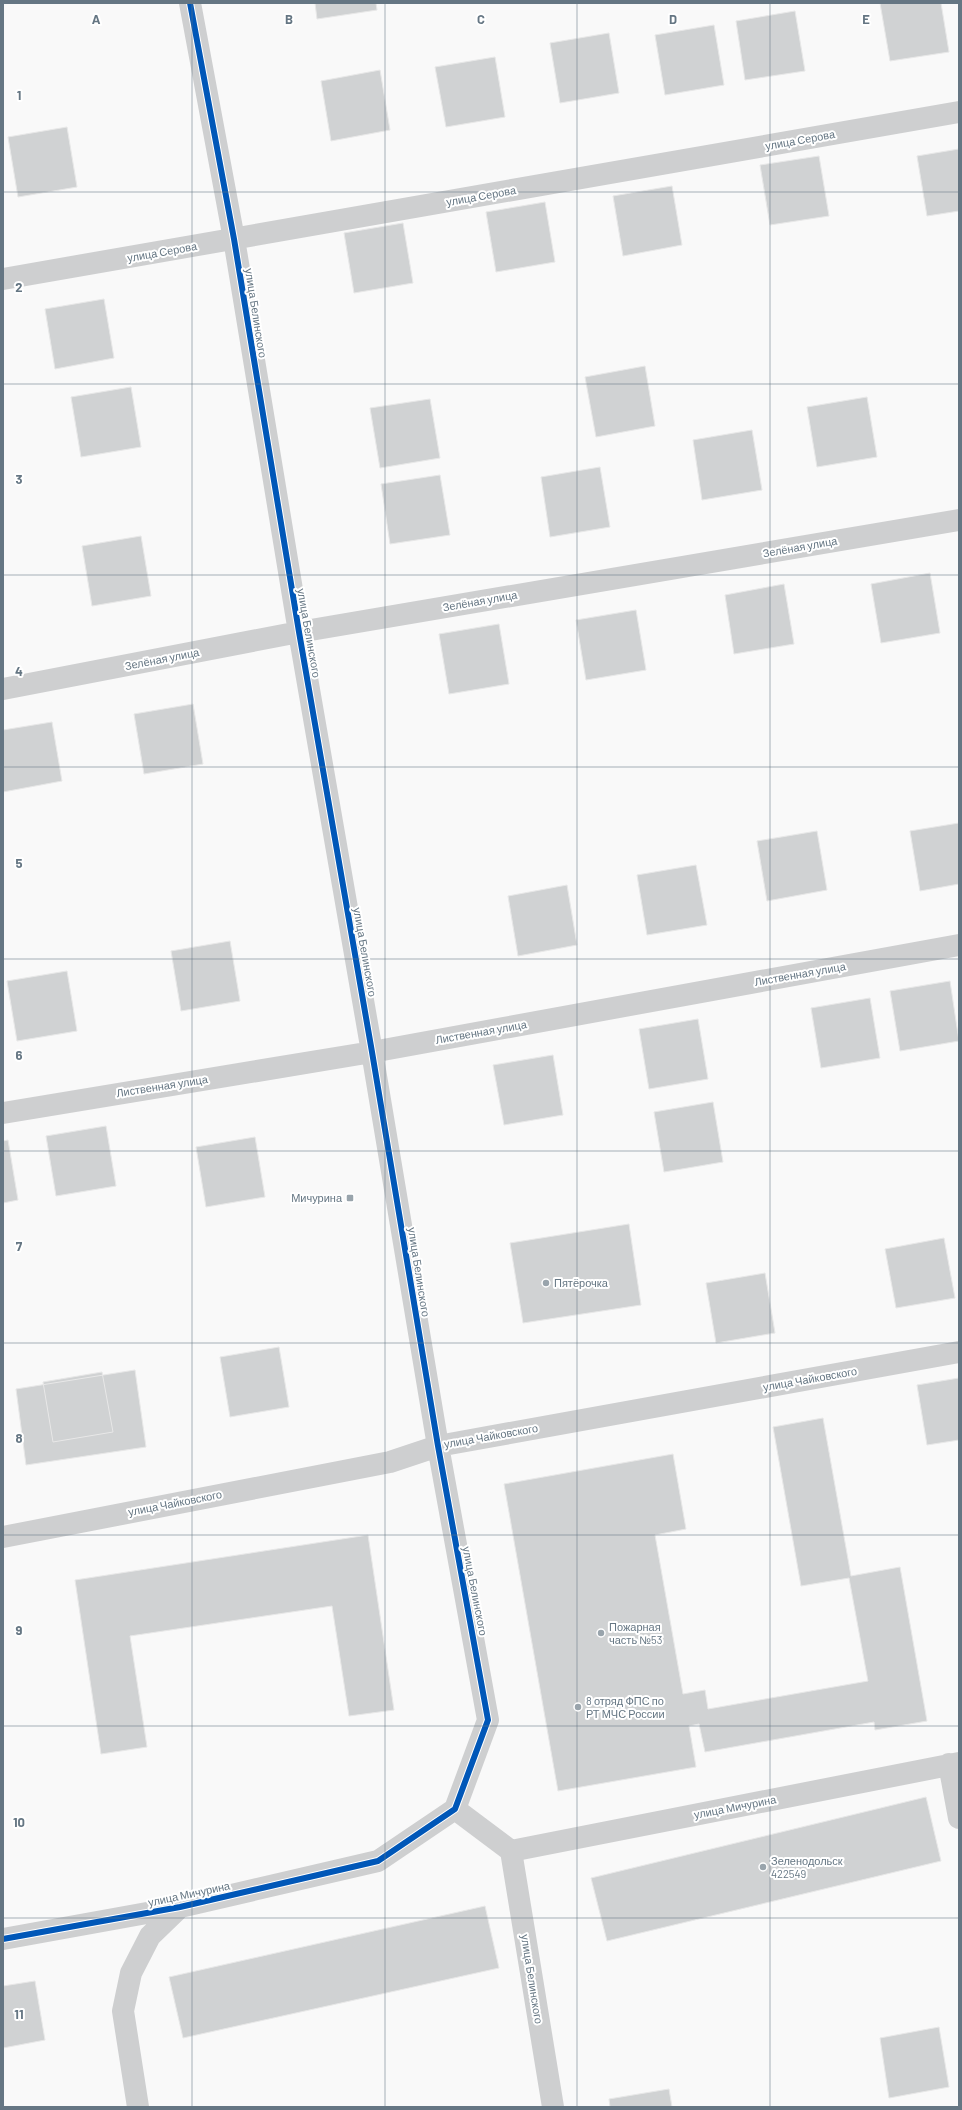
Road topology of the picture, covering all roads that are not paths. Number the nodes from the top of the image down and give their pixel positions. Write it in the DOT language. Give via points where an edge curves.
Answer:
graph roads {
  1 [pos="190,3"];
  2 [pos="959,112"];
  3 [pos="234,239"];
  4 [pos="3,279"];
  5 [pos="959,520"];
  6 [pos="299,632"];
  7 [pos="3,689"];
  8 [pos="959,945"];
  9 [pos="372,1052"];
  10 [pos="3,1113"];
  11 [pos="959,1352"];
  12 [pos="438,1446"];
  13 [pos="3,1536"];
  14 [pos="954,1764"];
  15 [pos="454,1809"];
  16 [pos="959,1818"];
  17 [pos="511,1851"];
  18 [pos="180,1907"];
  19 [pos="3,1939"];
  20 [pos="138,2107"];
  21 [pos="553,2107"];
  1 -- 3 [label="street, улица Белинского"];
  2 -- 3 [label="street, улица Серова"];
  3 -- 4 [label="street, улица Серова"];
  3 -- 6 [label="street, улица Белинского"];
  5 -- 6 [label="street, Зелёная улица"];
  6 -- 7 [label="street, Зелёная улица"];
  6 -- 9 [label="street, улица Белинского"];
  8 -- 9 [label="street, Лиственная улица"];
  9 -- 10 [label="street, Лиственная улица"];
  9 -- 12 [label="street, улица Белинского"];
  11 -- 12 [label="street, улица Чайковского"];
  12 -- 13 [label="street, улица Чайковского" via="390,1462"];
  12 -- 15 [label="street, улица Белинского" via="488,1720"];
  14 -- 16 [label="street"];
  14 -- 17 [label="street, улица Мичурина"];
  15 -- 17 [label="street"];
  15 -- 18 [label="street, улица Мичурина" via="378,1861"];
  17 -- 21 [label="street, улица Белинского"];
  18 -- 19 [label="street, улица Мичурина"];
  18 -- 20 [label="street" via="150,1936 131,1973 123,2011"];
}
